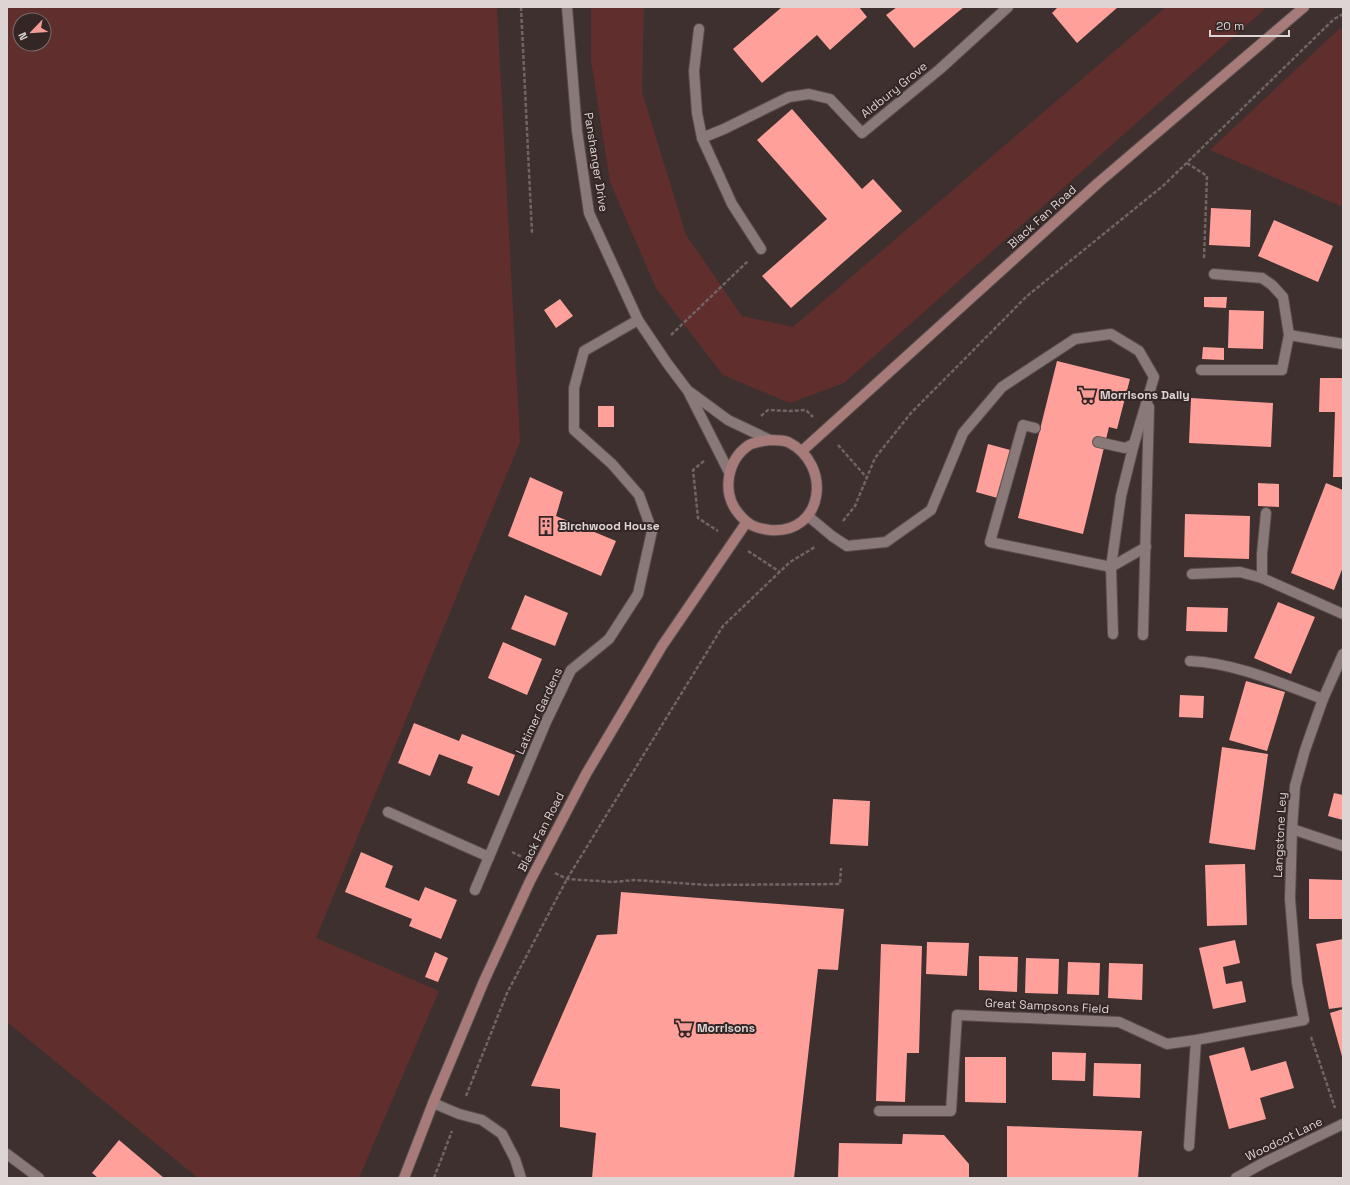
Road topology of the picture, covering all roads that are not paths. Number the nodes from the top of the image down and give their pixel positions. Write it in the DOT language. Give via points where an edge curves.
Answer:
graph roads {
  1 [pos="567,7"];
  2 [pos="1008,7"];
  3 [pos="1304,7"];
  4 [pos="699,29"];
  5 [pos="702,138"];
  6 [pos="761,249"];
  7 [pos="1214,274"];
  8 [pos="638,320"];
  9 [pos="1289,334"];
  10 [pos="1343,344"];
  11 [pos="1201,370"];
  12 [pos="688,391"];
  13 [pos="1149,393"];
  14 [pos="1035,428"];
  15 [pos="770,440"];
  16 [pos="1098,442"];
  17 [pos="1134,444"];
  18 [pos="802,451"];
  19 [pos="729,472"];
  20 [pos="1266,513"];
  21 [pos="808,516"];
  22 [pos="746,523"];
  23 [pos="1146,547"];
  24 [pos="1111,567"];
  25 [pos="1192,574"];
  26 [pos="1262,578"];
  27 [pos="1343,614"];
  28 [pos="1113,634"];
  29 [pos="1143,635"];
  30 [pos="1343,654"];
  31 [pos="1190,661"];
  32 [pos="1323,699"];
  33 [pos="388,812"];
  34 [pos="1292,829"];
  35 [pos="1343,846"];
  36 [pos="489,857"];
  37 [pos="475,890"];
  38 [pos="1302,1020"];
  39 [pos="1196,1040"];
  40 [pos="433,1103"];
  41 [pos="879,1111"];
  42 [pos="1342,1125"];
  43 [pos="1189,1146"];
  44 [pos="7,1154"];
  45 [pos="39,1178"];
  46 [pos="404,1178"];
  47 [pos="521,1178"];
  48 [pos="1236,1178"];
  1 -- 8 [label="street, Panshanger Drive" via="577,131 589,213"];
  2 -- 5 [label="street, Aldbury Grove" via="940,69 862,133 830,99 809,94 789,97"];
  3 -- 18 [label="main road, Black Fan Road" via="1098,183"];
  4 -- 5 [label="street" via="694,71 697,113"];
  5 -- 6 [label="street" via="732,204"];
  7 -- 9 [label="street" via="1262,278 1272,285 1283,297"];
  8 -- 12 [label="street, Panshanger Drive"];
  8 -- 36 [label="street, Latimer Gardens" via="584,351 574,388 574,430 612,464 639,495 652,531 638,594 609,639 571,670 546,722"];
  9 -- 10 [label="street"];
  9 -- 11 [label="street" via="1282,370"];
  12 -- 15 [label="street, Panshanger Drive" via="728,420"];
  12 -- 19 [label="street, Panshanger Drive"];
  13 -- 17 [label="street"];
  13 -- 21 [label="street" via="1154,376 1139,351 1111,334 1075,339 1002,387 963,433 931,510 886,542 847,546"];
  13 -- 23 [label="street"];
  14 -- 24 [label="street" via="1024,426 990,542"];
  15 -- 18 [label="main road" via="786,441"];
  15 -- 19 [label="main road" via="751,444 738,454"];
  16 -- 17 [label="street" via="1124,448"];
  17 -- 24 [label="street" via="1121,496"];
  18 -- 21 [label="main road" via="813,465 817,484 815,500"];
  19 -- 22 [label="main road" via="728,490 735,509"];
  20 -- 26 [label="street"];
  21 -- 22 [label="main road" via="796,526 779,531 762,529"];
  22 -- 40 [label="main road, Black Fan Road" via="662,646 586,774 484,981"];
  23 -- 24 [label="street"];
  23 -- 29 [label="street"];
  24 -- 28 [label="street"];
  25 -- 26 [label="street" via="1240,572"];
  26 -- 27 [label="street"];
  30 -- 32 [label="street, Langstone Ley"];
  31 -- 32 [label="street" via="1244,670"];
  32 -- 34 [label="street, Langstone Ley" via="1295,786"];
  33 -- 36 [label="street"];
  34 -- 35 [label="street"];
  34 -- 38 [label="street, Langstone Ley" via="1290,899"];
  36 -- 37 [label="street, Latimer Gardens"];
  38 -- 39 [label="street, Great Sampsons Field"];
  39 -- 41 [label="street, Great Sampsons Field" via="1167,1044 1119,1022 957,1015 951,1111"];
  39 -- 43 [label="street"];
  40 -- 46 [label="main road, Black Fan Road"];
  40 -- 47 [label="street" via="482,1120 502,1134 516,1159"];
  42 -- 48 [label="street, Woodcot Lane"];
  44 -- 45 [label="street"];
}
